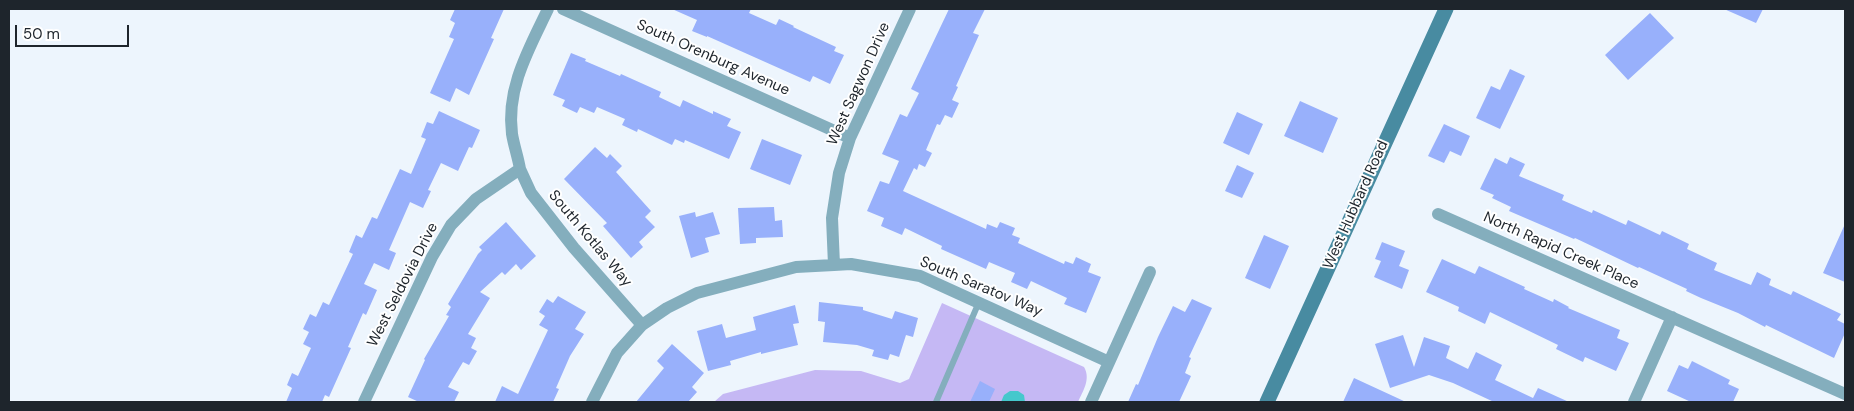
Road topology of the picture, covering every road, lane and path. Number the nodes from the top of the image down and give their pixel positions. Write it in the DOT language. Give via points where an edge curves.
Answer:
graph roads {
  1 [pos="548,9"];
  2 [pos="563,9"];
  3 [pos="910,9"];
  4 [pos="1446,9"];
  5 [pos="850,138"];
  6 [pos="520,169"];
  7 [pos="1438,214"];
  8 [pos="834,265"];
  9 [pos="1150,272"];
  10 [pos="979,302"];
  11 [pos="1672,317"];
  12 [pos="642,325"];
  13 [pos="1109,362"];
  14 [pos="1845,394"];
  15 [pos="364,402"];
  16 [pos="592,402"];
  17 [pos="936,402"];
  18 [pos="1091,402"];
  19 [pos="1267,402"];
  20 [pos="1634,402"];
  1 -- 6 [label="street" via="517,75 511,105 512,134"];
  2 -- 5 [label="street, South Orenburg Avenue"];
  3 -- 5 [label="street, West Sagwon Drive"];
  4 -- 19 [label="street, West Hubbard Road"];
  5 -- 8 [label="street, West Sagwon Drive" via="839,173 832,218"];
  6 -- 12 [label="street, South Kotlas Way" via="531,193 574,248"];
  6 -- 15 [label="street, West Seldovia Drive" via="476,199 451,225 432,257"];
  7 -- 11 [label="street, North Rapid Creek Place"];
  8 -- 10 [label="street, South Saratov Way" via="851,264 920,276"];
  8 -- 12 [label="street" via="796,267 697,293"];
  9 -- 13 [label="street"];
  10 -- 13 [label="street, South Saratov Way"];
  10 -- 17 [label="lane"];
  11 -- 14 [label="street, North Rapid Creek Place"];
  11 -- 20 [label="street"];
  12 -- 16 [label="street" via="617,353"];
  13 -- 18 [label="street"];
}
